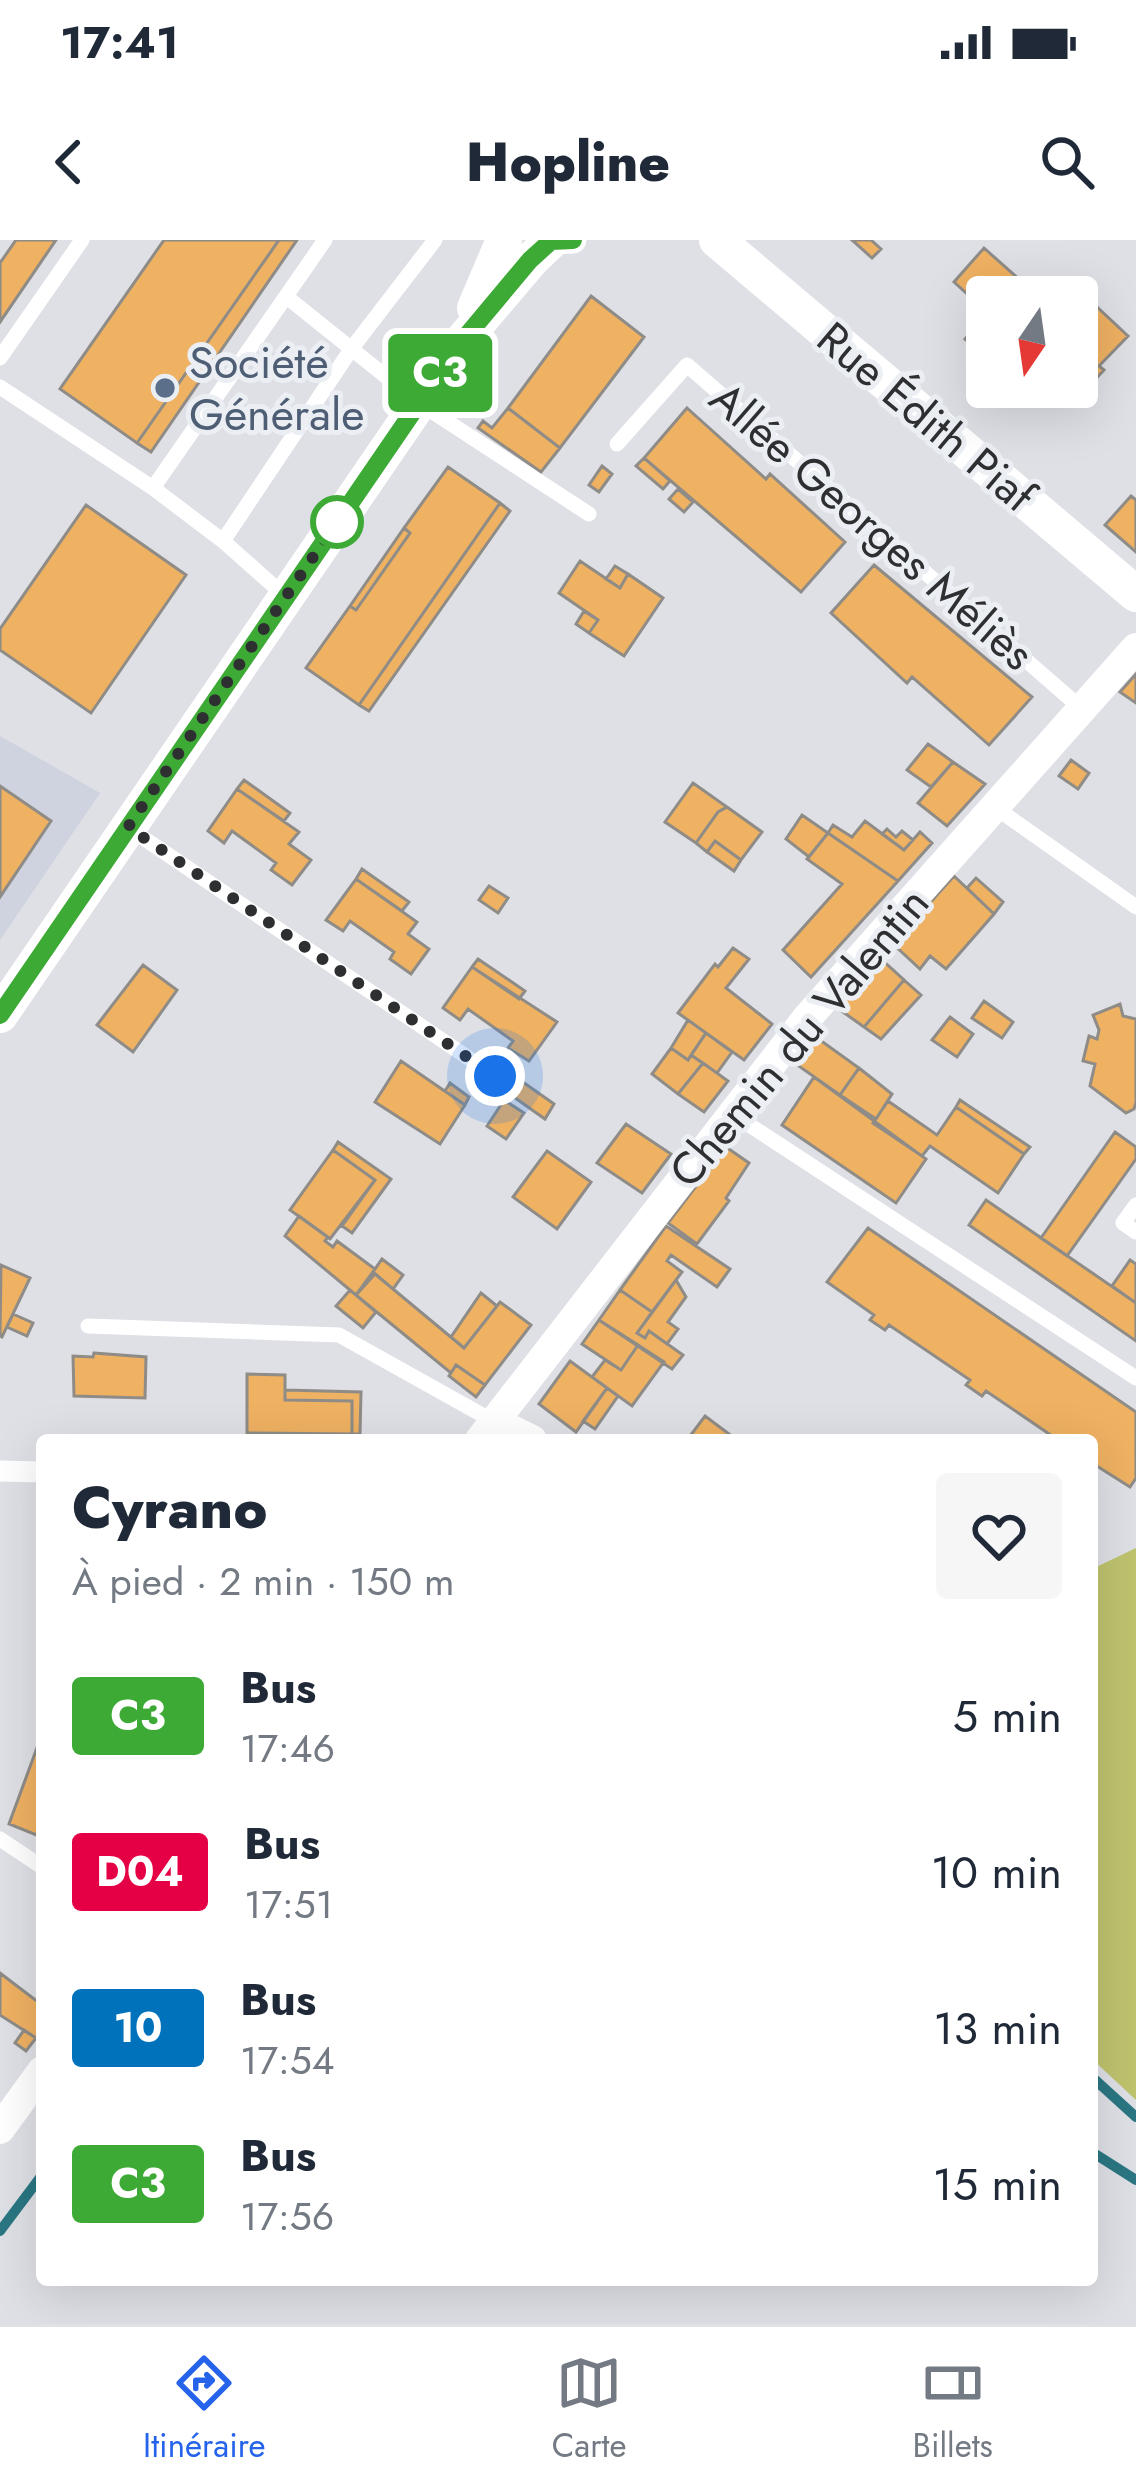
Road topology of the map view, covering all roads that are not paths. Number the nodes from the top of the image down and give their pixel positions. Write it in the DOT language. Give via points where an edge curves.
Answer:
graph roads {
  1 [pos="82,240"];
  2 [pos="326,240"];
  3 [pos="434,240"];
  4 [pos="505,240"];
  5 [pos="573,240"];
  6 [pos="717,240"];
  7 [pos="549,241"];
  8 [pos="288,298"];
  9 [pos="458,346"];
  10 [pos="352,348"];
  11 [pos="0,358"];
  12 [pos="0,387"];
  13 [pos="419,403"];
  14 [pos="617,444"];
  15 [pos="153,488"];
  16 [pos="590,514"];
  17 [pos="223,541"];
  18 [pos="1136,594"];
  19 [pos="286,597"];
  20 [pos="1136,648"];
  21 [pos="1082,709"];
  22 [pos="996,808"];
  23 [pos="128,827"];
  24 [pos="1136,907"];
  25 [pos="0,1016"];
  26 [pos="495,1076"];
  27 [pos="731,1113"];
  28 [pos="1136,1205"];
  29 [pos="1136,1232"];
  30 [pos="88,1326"];
  31 [pos="1136,1378"];
  32 [pos="487,1430"];
  33 [pos="0,1472"];
  34 [pos="36,1472"];
  35 [pos="0,1839"];
  36 [pos="36,1863"];
  37 [pos="36,2079"];
  38 [pos="0,2128"];
  1 -- 11 [label="lane"];
  2 -- 8 [label="lane"];
  3 -- 10 [label="lane"];
  4 -- 9 [label="street"];
  5 -- 7 [label="street"];
  6 -- 18 [label="street, Rue Édith Piaf"];
  7 -- 9 [label="street"];
  8 -- 10 [label="lane"];
  8 -- 15 [label="lane"];
  9 -- 13 [label="street"];
  10 -- 13 [label="lane"];
  10 -- 17 [label="lane"];
  12 -- 15 [label="lane"];
  13 -- 16 [label="lane"];
  13 -- 19 [label="street"];
  14 -- 21 [label="lane, Allée Georges Méliès" via="688,365"];
  15 -- 17 [label="lane"];
  17 -- 19 [label="lane"];
  19 -- 23 [label="street"];
  20 -- 21 [label="street, Chemin du Valentin"];
  21 -- 22 [label="street, Chemin du Valentin"];
  22 -- 24 [label="lane"];
  22 -- 27 [label="street, Chemin du Valentin"];
  23 -- 25 [label="street"];
  23 -- 26 [label="lane"];
  27 -- 31 [label="lane"];
  27 -- 32 [label="street, Chemin du Valentin"];
  28 -- 29 [label="lane" via="1123,1223"];
  30 -- 32 [label="lane" via="339,1335"];
  33 -- 34 [label="street"];
  35 -- 36 [label="lane"];
  37 -- 38 [label="street"];
}
